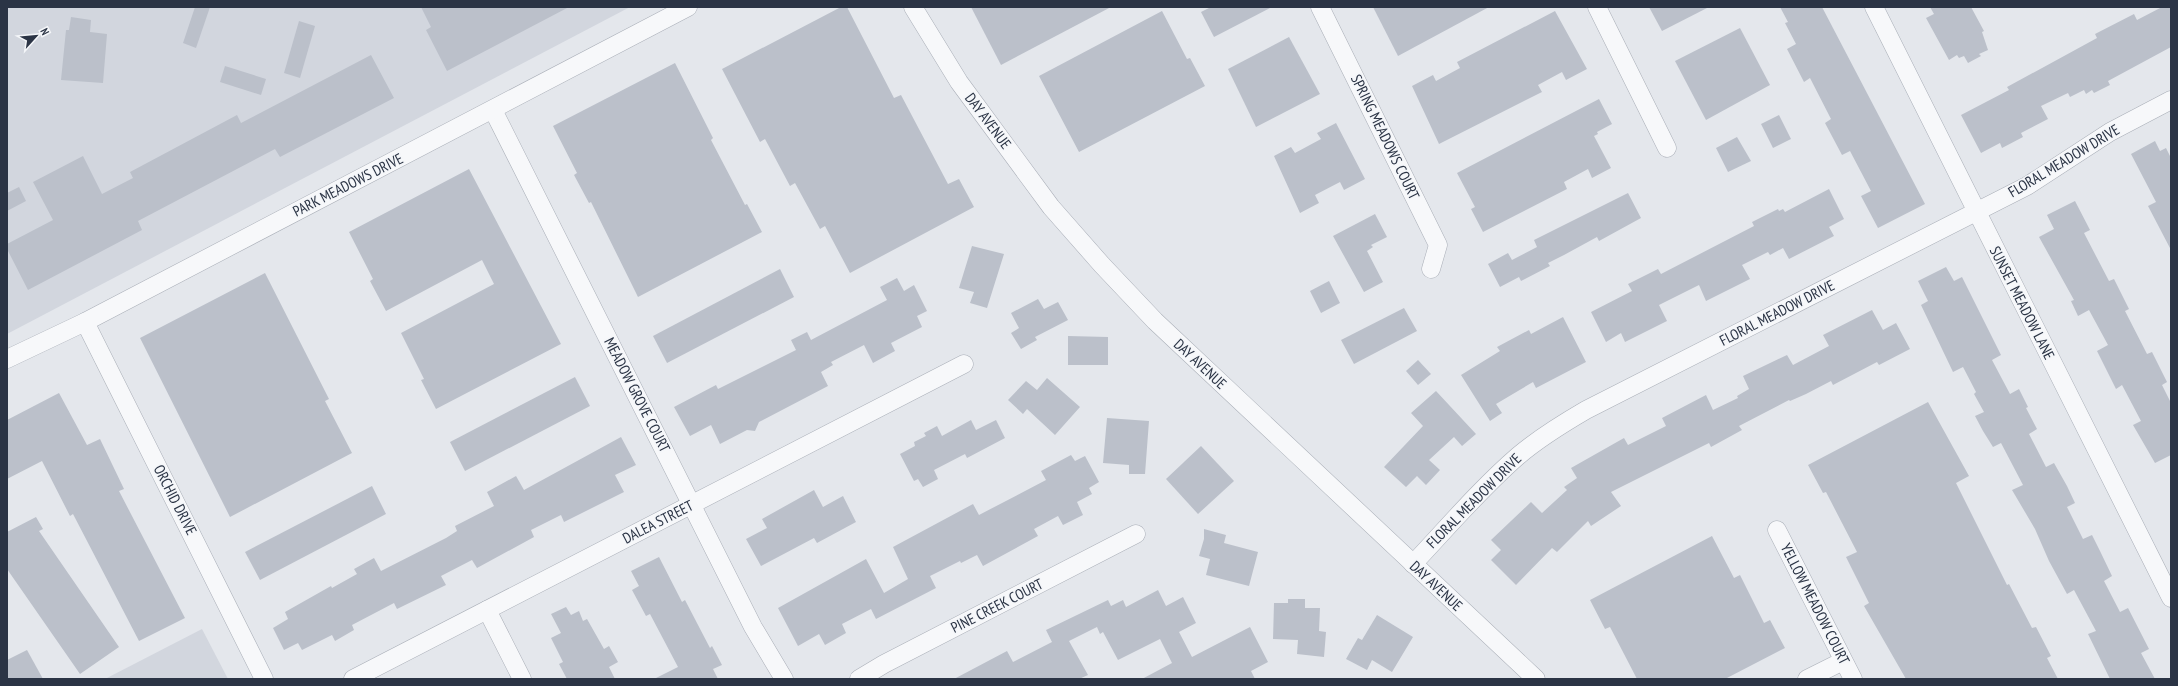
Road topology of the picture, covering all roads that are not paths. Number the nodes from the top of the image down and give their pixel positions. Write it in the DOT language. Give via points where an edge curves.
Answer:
graph roads {
  1 [pos="688,7"];
  2 [pos="913,7"];
  3 [pos="1320,7"];
  4 [pos="1597,7"];
  5 [pos="1874,7"];
  6 [pos="2171,100"];
  7 [pos="493,110"];
  8 [pos="1667,148"];
  9 [pos="1976,212"];
  10 [pos="1431,268"];
  11 [pos="85,322"];
  12 [pos="7,360"];
  13 [pos="964,364"];
  14 [pos="692,504"];
  15 [pos="1777,530"];
  16 [pos="1136,534"];
  17 [pos="1413,564"];
  18 [pos="2171,598"];
  19 [pos="487,610"];
  20 [pos="1843,661"];
  21 [pos="264,679"];
  22 [pos="352,679"];
  23 [pos="522,679"];
  24 [pos="784,679"];
  25 [pos="859,679"];
  26 [pos="1536,679"];
  27 [pos="1807,679"];
  28 [pos="1853,679"];
  1 -- 7 [label="street, PARK MEADOWS DRIVE"];
  2 -- 17 [label="street, DAY AVENUE" via="959,82 1051,207 1102,266 1155,321"];
  3 -- 10 [label="street, SPRING MEADOWS COURT" via="1438,245"];
  4 -- 8 [label="street"];
  5 -- 9 [label="street, SUNSET MEADOW LANE"];
  6 -- 9 [label="street, FLORAL MEADOW DRIVE" via="2110,132 2027,186"];
  7 -- 11 [label="street, PARK MEADOWS DRIVE"];
  7 -- 14 [label="street, MEADOW GROVE COURT"];
  9 -- 17 [label="street, FLORAL MEADOW DRIVE" via="1586,410 1544,436 1494,478"];
  9 -- 18 [label="street, SUNSET MEADOW LANE"];
  11 -- 12 [label="street, PARK MEADOWS DRIVE"];
  11 -- 21 [label="street, ORCHID DRIVE"];
  13 -- 14 [label="street, DALEA STREET"];
  14 -- 19 [label="street, DALEA STREET"];
  14 -- 24 [label="street, MEADOW GROVE COURT" via="753,627"];
  15 -- 20 [label="street, YELLOW MEADOW COURT"];
  16 -- 25 [label="street, PINE CREEK COURT"];
  17 -- 26 [label="street, DAY AVENUE"];
  19 -- 22 [label="street, DALEA STREET"];
  19 -- 23 [label="street"];
  20 -- 27 [label="street"];
  20 -- 28 [label="street, YELLOW MEADOW COURT"];
}
